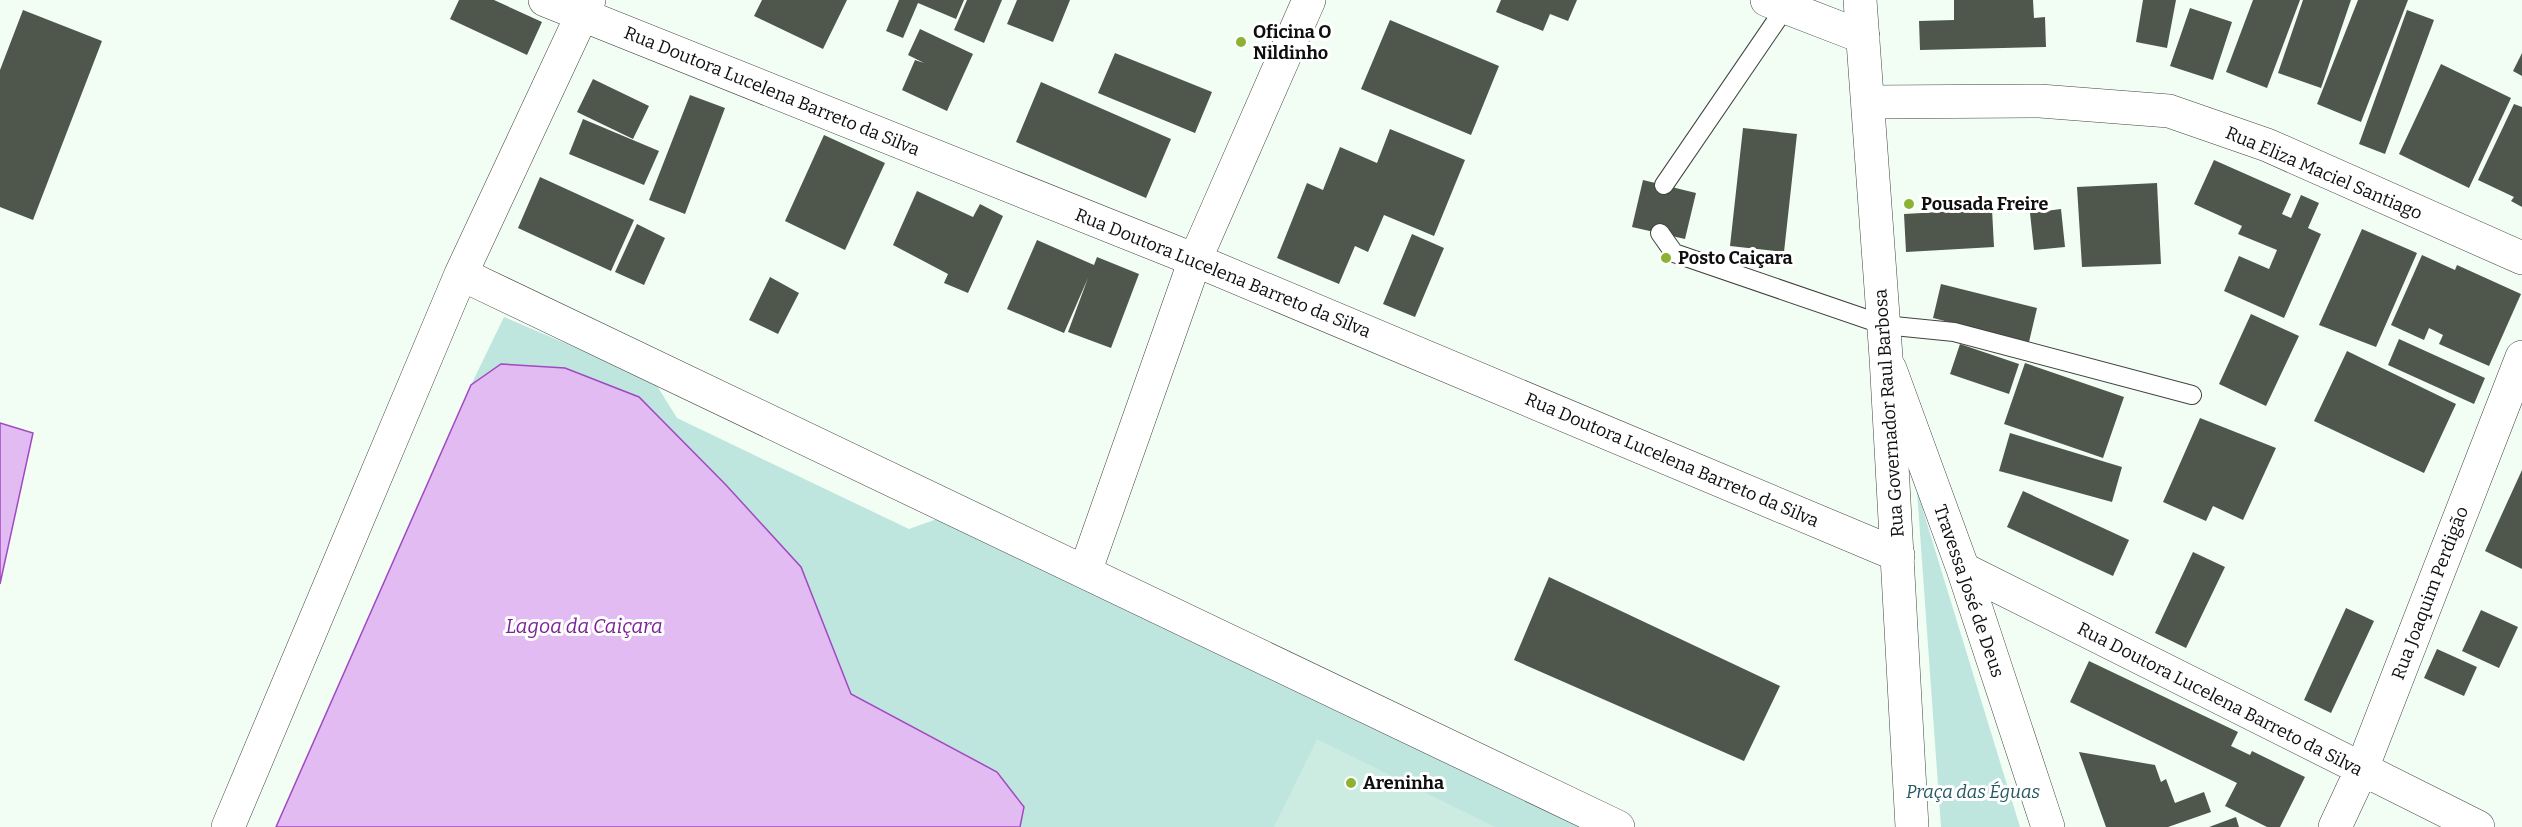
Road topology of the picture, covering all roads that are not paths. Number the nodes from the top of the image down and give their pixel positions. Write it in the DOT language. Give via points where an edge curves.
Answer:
graph roads {
  1 [pos="545,0"];
  2 [pos="1309,0"];
  3 [pos="1860,0"];
  4 [pos="1776,4"];
  5 [pos="586,8"];
  6 [pos="1863,37"];
  7 [pos="1868,102"];
  8 [pos="1664,185"];
  9 [pos="1660,234"];
  10 [pos="2522,258"];
  11 [pos="1195,260"];
  12 [pos="461,274"];
  13 [pos="1884,325"];
  14 [pos="1886,357"];
  15 [pos="2522,357"];
  16 [pos="2192,395"];
  17 [pos="1898,555"];
  18 [pos="1963,569"];
  19 [pos="1085,572"];
  20 [pos="2361,771"];
  21 [pos="228,827"];
  22 [pos="1618,827"];
  23 [pos="1912,827"];
  24 [pos="2048,827"];
  25 [pos="2335,827"];
  26 [pos="2478,827"];
  1 -- 5 [label="street, Rua Doutora Lucelena Barreto da Silva"];
  2 -- 11 [label="street"];
  3 -- 6 [label="street, Rua Governador Raul Barbosa"];
  4 -- 6 [label="street"];
  4 -- 8 [label="lane"];
  5 -- 11 [label="street, Rua Doutora Lucelena Barreto da Silva"];
  5 -- 12 [label="street"];
  6 -- 7 [label="street, Rua Governador Raul Barbosa"];
  7 -- 10 [label="street, Rua Eliza Maciel Santiago" via="2040,101 2169,111 2267,145"];
  7 -- 13 [label="street, Rua Governador Raul Barbosa"];
  9 -- 13 [label="lane" via="1674,253"];
  11 -- 17 [label="street, Rua Doutora Lucelena Barreto da Silva"];
  11 -- 19 [label="street"];
  12 -- 19 [label="street"];
  12 -- 21 [label="street"];
  13 -- 14 [label="street, Rua Governador Raul Barbosa"];
  13 -- 16 [label="lane" via="1954,332"];
  14 -- 17 [label="street, Rua Governador Raul Barbosa"];
  14 -- 18 [label="street, Travessa José de Deus"];
  15 -- 20 [label="street, Rua Joaquim Perdigão"];
  17 -- 23 [label="street, Rua Governador Raul Barbosa"];
  18 -- 20 [label="street, Rua Doutora Lucelena Barreto da Silva"];
  18 -- 24 [label="street, Travessa José de Deus"];
  19 -- 22 [label="street"];
  20 -- 25 [label="street, Rua Joaquim Perdigão"];
  20 -- 26 [label="street, Rua Doutora Lucelena Barreto da Silva"];
}
